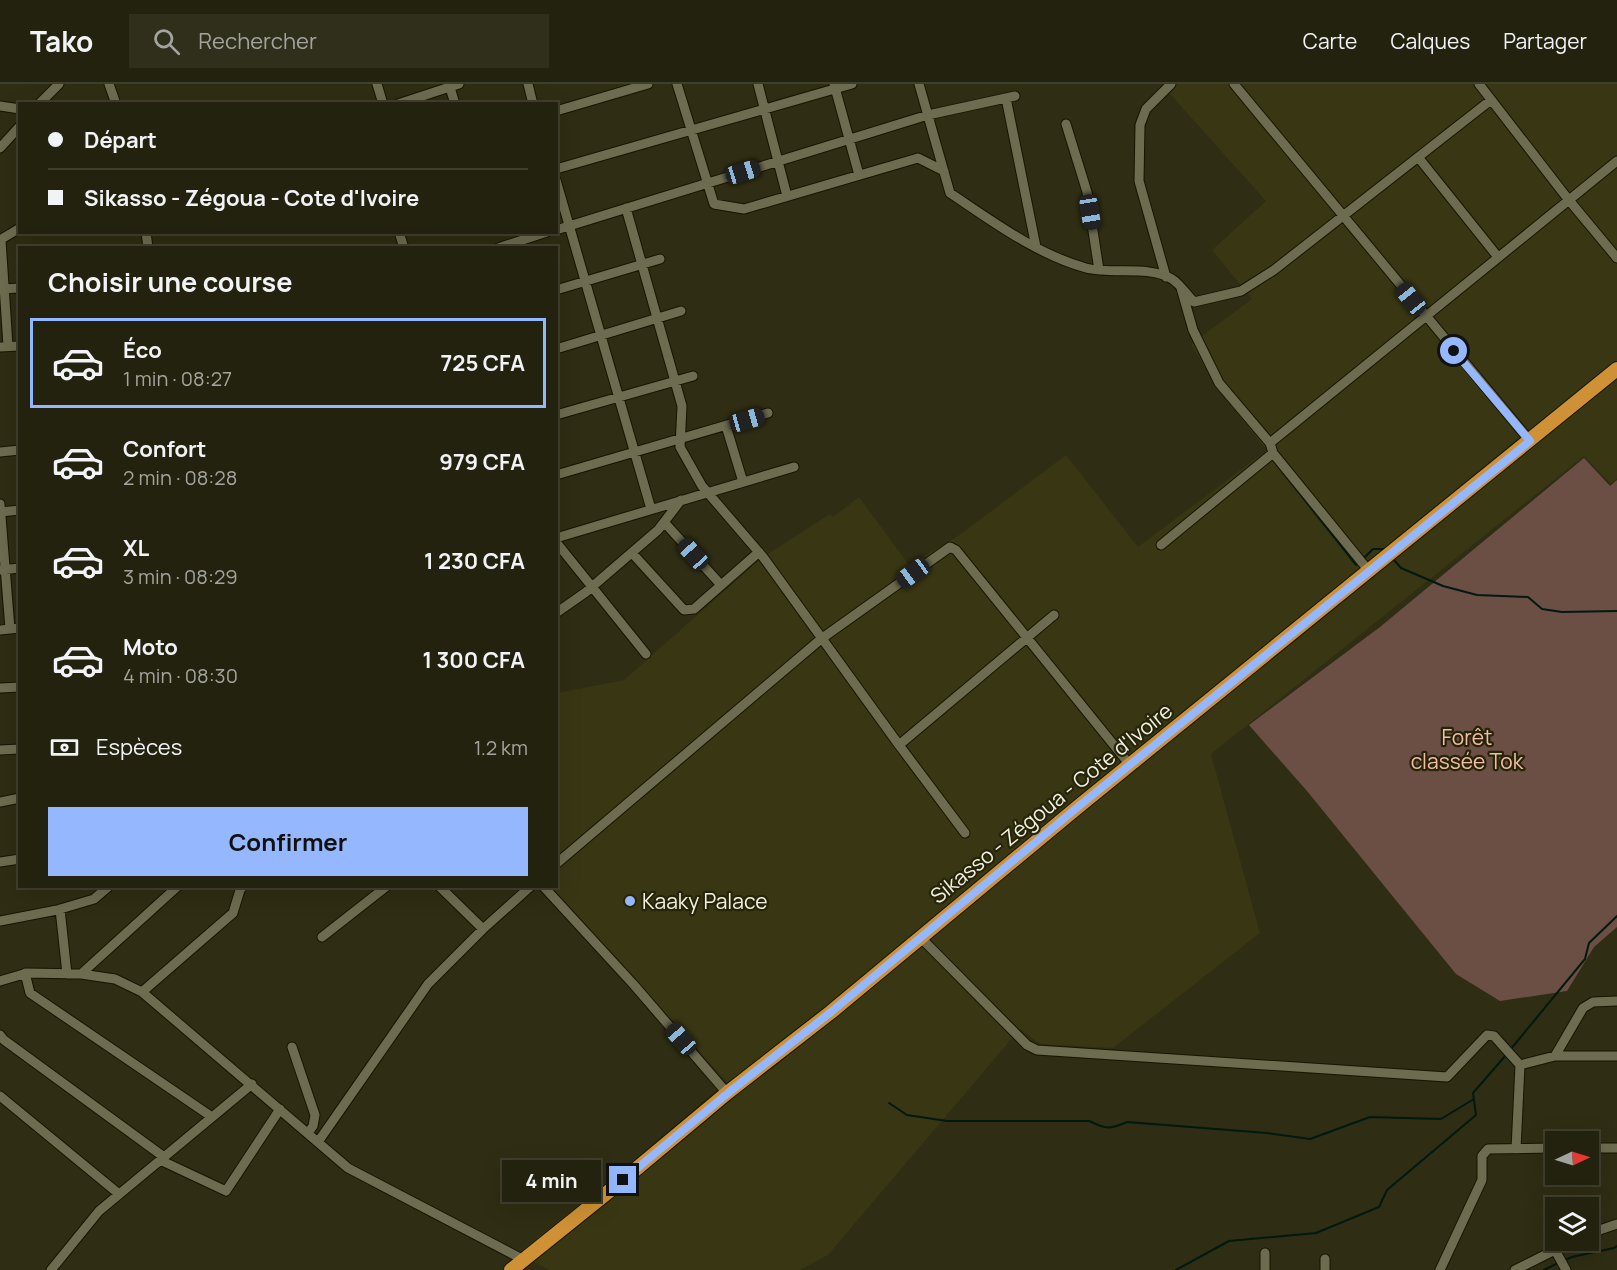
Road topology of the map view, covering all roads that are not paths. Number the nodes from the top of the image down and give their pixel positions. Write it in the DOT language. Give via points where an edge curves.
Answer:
graph roads {
  1 [pos="59,84"];
  2 [pos="109,84"];
  3 [pos="376,84"];
  4 [pos="528,84"];
  5 [pos="648,84"];
  6 [pos="677,84"];
  7 [pos="758,84"];
  8 [pos="852,84"];
  9 [pos="919,84"];
  10 [pos="1171,84"];
  11 [pos="1234,84"];
  12 [pos="1479,84"];
  13 [pos="453,85"];
  14 [pos="835,86"];
  15 [pos="1491,100"];
  16 [pos="41,102"];
  17 [pos="115,102"];
  18 [pos="382,102"];
  19 [pos="404,102"];
  20 [pos="455,102"];
  21 [pos="533,102"];
  22 [pos="0,106"];
  23 [pos="18,109"];
  24 [pos="764,109"];
  25 [pos="558,110"];
  26 [pos="928,115"];
  27 [pos="1066,124"];
  28 [pos="18,128"];
  29 [pos="691,130"];
  30 [pos="849,140"];
  31 [pos="0,148"];
  32 [pos="1418,158"];
  33 [pos="1617,161"];
  34 [pos="778,162"];
  35 [pos="558,168"];
  36 [pos="944,171"];
  37 [pos="860,175"];
  38 [pos="708,183"];
  39 [pos="558,186"];
  40 [pos="787,196"];
  41 [pos="1568,199"];
  42 [pos="626,208"];
  43 [pos="1343,216"];
  44 [pos="570,225"];
  45 [pos="18,229"];
  46 [pos="558,229"];
  47 [pos="541,234"];
  48 [pos="1,240"];
  49 [pos="504,246"];
  50 [pos="1036,247"];
  51 [pos="1498,257"];
  52 [pos="1617,258"];
  53 [pos="660,259"];
  54 [pos="641,265"];
  55 [pos="1099,270"];
  56 [pos="1166,277"];
  57 [pos="585,281"];
  58 [pos="18,288"];
  59 [pos="1181,288"];
  60 [pos="2,289"];
  61 [pos="558,289"];
  62 [pos="681,311"];
  63 [pos="1424,316"];
  64 [pos="656,319"];
  65 [pos="601,336"];
  66 [pos="4,347"];
  67 [pos="558,348"];
  68 [pos="1617,369"];
  69 [pos="693,376"];
  70 [pos="674,381"];
  71 [pos="619,398"];
  72 [pos="558,414"];
  73 [pos="768,414"];
  74 [pos="726,426"];
  75 [pos="681,439"];
  76 [pos="1530,441"];
  77 [pos="1270,443"];
  78 [pos="18,450"];
  79 [pos="0,452"];
  80 [pos="634,452"];
  81 [pos="1274,453"];
  82 [pos="794,467"];
  83 [pos="558,473"];
  84 [pos="742,482"];
  85 [pos="708,492"];
  86 [pos="681,500"];
  87 [pos="0,504"];
  88 [pos="651,509"];
  89 [pos="18,510"];
  90 [pos="0,512"];
  91 [pos="664,522"];
  92 [pos="558,539"];
  93 [pos="558,543"];
  94 [pos="1161,545"];
  95 [pos="759,552"];
  96 [pos="632,553"];
  97 [pos="18,568"];
  98 [pos="3,570"];
  99 [pos="1369,571"];
  100 [pos="722,585"];
  101 [pos="592,586"];
  102 [pos="558,612"];
  103 [pos="1054,615"];
  104 [pos="10,629"];
  105 [pos="1027,638"];
  106 [pos="821,639"];
  107 [pos="646,654"];
  108 [pos="18,687"];
  109 [pos="0,688"];
  110 [pos="899,745"];
  111 [pos="18,749"];
  112 [pos="0,750"];
  113 [pos="1130,765"];
  114 [pos="18,798"];
  115 [pos="0,802"];
  116 [pos="965,833"];
  117 [pos="18,859"];
  118 [pos="0,862"];
  119 [pos="558,862"];
  120 [pos="107,888"];
  121 [pos="176,888"];
  122 [pos="242,888"];
  123 [pos="384,888"];
  124 [pos="441,888"];
  125 [pos="529,888"];
  126 [pos="545,888"];
  127 [pos="60,909"];
  128 [pos="0,921"];
  129 [pos="483,929"];
  130 [pos="322,937"];
  131 [pos="921,938"];
  132 [pos="0,969"];
  133 [pos="25,973"];
  134 [pos="68,974"];
  135 [pos="81,974"];
  136 [pos="1,980"];
  137 [pos="142,992"];
  138 [pos="1617,1001"];
  139 [pos="0,1035"];
  140 [pos="291,1047"];
  141 [pos="1555,1056"];
  142 [pos="1617,1056"];
  143 [pos="1520,1065"];
  144 [pos="252,1084"];
  145 [pos="728,1093"];
  146 [pos="0,1096"];
  147 [pos="280,1109"];
  148 [pos="212,1117"];
  149 [pos="308,1133"];
  150 [pos="318,1142"];
  151 [pos="1545,1148"];
  152 [pos="1599,1148"];
  153 [pos="1617,1148"];
  154 [pos="1516,1149"];
  155 [pos="162,1158"];
  156 [pos="119,1194"];
  157 [pos="1617,1224"];
  158 [pos="1599,1230"];
  159 [pos="1265,1253"];
  160 [pos="1325,1259"];
  161 [pos="524,1260"];
  162 [pos="1561,1261"];
  163 [pos="51,1270"];
  164 [pos="511,1270"];
  165 [pos="1265,1270"];
  166 [pos="1325,1270"];
  167 [pos="1440,1270"];
  168 [pos="1515,1270"];
  1 -- 16 [label="street"];
  2 -- 17 [label="street"];
  3 -- 18 [label="street"];
  4 -- 21 [label="street"];
  5 -- 25 [label="street"];
  6 -- 29 [label="street"];
  7 -- 24 [label="street"];
  8 -- 14 [label="street"];
  9 -- 26 [label="street"];
  10 -- 56 [label="street" via="1146,109 1140,125 1139,182"];
  11 -- 43 [label="street"];
  12 -- 15 [label="street"];
  13 -- 19 [label="street"];
  13 -- 20 [label="street"];
  14 -- 24 [label="street"];
  14 -- 30 [label="street"];
  15 -- 32 [label="street"];
  15 -- 41 [label="street"];
  22 -- 23 [label="street"];
  24 -- 29 [label="street"];
  24 -- 34 [label="street"];
  26 -- 30 [label="street"];
  26 -- 36 [label="street"];
  26 -- 50 [label="street" via="1010,97"];
  27 -- 55 [label="street" via="1087,192"];
  28 -- 31 [label="street"];
  29 -- 35 [label="street"];
  29 -- 38 [label="street"];
  30 -- 34 [label="street"];
  30 -- 37 [label="street"];
  32 -- 43 [label="street"];
  32 -- 51 [label="street"];
  33 -- 41 [label="street"];
  34 -- 38 [label="street"];
  34 -- 40 [label="street"];
  36 -- 37 [label="street" via="918,158"];
  36 -- 50 [label="street" via="950,193"];
  37 -- 40 [label="street"];
  38 -- 40 [label="street" via="714,204 744,209"];
  38 -- 42 [label="street"];
  39 -- 44 [label="street"];
  41 -- 51 [label="street"];
  41 -- 52 [label="street"];
  42 -- 44 [label="street"];
  42 -- 54 [label="street"];
  43 -- 59 [label="street" via="1241,291 1194,302"];
  43 -- 63 [label="street"];
  44 -- 46 [label="street"];
  44 -- 57 [label="street"];
  45 -- 48 [label="street"];
  47 -- 49 [label="street"];
  48 -- 60 [label="street"];
  50 -- 55 [label="street"];
  51 -- 63 [label="street"];
  53 -- 54 [label="street"];
  54 -- 57 [label="street"];
  54 -- 64 [label="street"];
  55 -- 56 [label="street" via="1155,272"];
  56 -- 59 [label="street"];
  57 -- 61 [label="street"];
  57 -- 65 [label="street"];
  58 -- 60 [label="street"];
  59 -- 77 [label="street" via="1193,330 1219,383"];
  60 -- 66 [label="street"];
  62 -- 64 [label="street"];
  63 -- 76 [label="street"];
  63 -- 77 [label="street"];
  64 -- 65 [label="street"];
  64 -- 70 [label="street"];
  65 -- 67 [label="street"];
  65 -- 71 [label="street"];
  68 -- 76 [label="highway, Sikasso - Zégoua - Cote d'Ivoire"];
  69 -- 70 [label="street"];
  70 -- 71 [label="street"];
  70 -- 75 [label="street" via="682,406"];
  71 -- 72 [label="street"];
  71 -- 80 [label="street"];
  73 -- 74 [label="street"];
  74 -- 75 [label="street"];
  74 -- 84 [label="street"];
  75 -- 80 [label="street"];
  75 -- 85 [label="street" via="680,447"];
  76 -- 99 [label="highway, Sikasso - Zégoua - Cote d'Ivoire"];
  77 -- 81 [label="street"];
  78 -- 79 [label="street"];
  80 -- 83 [label="street"];
  80 -- 88 [label="street"];
  81 -- 94 [label="street"];
  81 -- 99 [label="street"];
  82 -- 84 [label="street"];
  84 -- 85 [label="street"];
  85 -- 86 [label="street"];
  85 -- 95 [label="street"];
  86 -- 88 [label="street"];
  86 -- 91 [label="street"];
  87 -- 90 [label="street"];
  88 -- 92 [label="street"];
  89 -- 90 [label="street"];
  90 -- 98 [label="street"];
  91 -- 96 [label="street"];
  91 -- 100 [label="street"];
  93 -- 101 [label="street"];
  95 -- 100 [label="street"];
  95 -- 106 [label="street"];
  96 -- 100 [label="street" via="684,610 694,609"];
  96 -- 101 [label="street"];
  97 -- 98 [label="street"];
  98 -- 104 [label="street"];
  99 -- 113 [label="highway, Sikasso - Zégoua - Cote d'Ivoire"];
  101 -- 102 [label="street"];
  101 -- 107 [label="street"];
  103 -- 105 [label="street"];
  105 -- 106 [label="street" via="950,547"];
  105 -- 110 [label="street"];
  105 -- 113 [label="street"];
  106 -- 110 [label="street"];
  106 -- 119 [label="street"];
  108 -- 109 [label="street"];
  110 -- 116 [label="street"];
  111 -- 112 [label="street"];
  113 -- 131 [label="highway, Sikasso - Zégoua - Cote d'Ivoire"];
  114 -- 115 [label="street"];
  117 -- 118 [label="street"];
  120 -- 127 [label="street" via="94,899"];
  121 -- 135 [label="street"];
  122 -- 137 [label="street" via="233,913"];
  123 -- 130 [label="street"];
  124 -- 129 [label="street"];
  125 -- 129 [label="street"];
  126 -- 145 [label="street"];
  127 -- 128 [label="street"];
  127 -- 134 [label="street"];
  129 -- 150 [label="street" via="428,984"];
  131 -- 143 [label="street" via="1036,1050 1447,1077 1487,1035 1494,1036"];
  131 -- 145 [label="highway, Sikasso - Zégoua - Cote d'Ivoire"];
  132 -- 136 [label="street"];
  133 -- 134 [label="street"];
  133 -- 136 [label="street"];
  133 -- 148 [label="street" via="30,993"];
  134 -- 135 [label="street"];
  135 -- 137 [label="street" via="115,979"];
  137 -- 144 [label="street"];
  138 -- 141 [label="street" via="1593,1002 1583,1008"];
  139 -- 155 [label="street"];
  140 -- 149 [label="street" via="315,1115"];
  141 -- 142 [label="street"];
  141 -- 143 [label="street"];
  143 -- 154 [label="street"];
  144 -- 147 [label="street"];
  144 -- 148 [label="street"];
  145 -- 161 [label="highway, Sikasso - Zégoua - Cote d'Ivoire"];
  146 -- 156 [label="street"];
  147 -- 149 [label="street"];
  147 -- 155 [label="street" via="226,1191"];
  148 -- 155 [label="street"];
  149 -- 150 [label="street"];
  150 -- 161 [label="street" via="348,1168"];
  151 -- 154 [label="street"];
  152 -- 153 [label="street"];
  154 -- 167 [label="street" via="1484,1152 1482,1180"];
  155 -- 156 [label="street"];
  156 -- 163 [label="street" via="99,1211"];
  157 -- 158 [label="street"];
  159 -- 165 [label="street"];
  160 -- 166 [label="street"];
  161 -- 164 [label="highway, Sikasso - Zégoua - Cote d'Ivoire"];
  162 -- 168 [label="street"];
}
